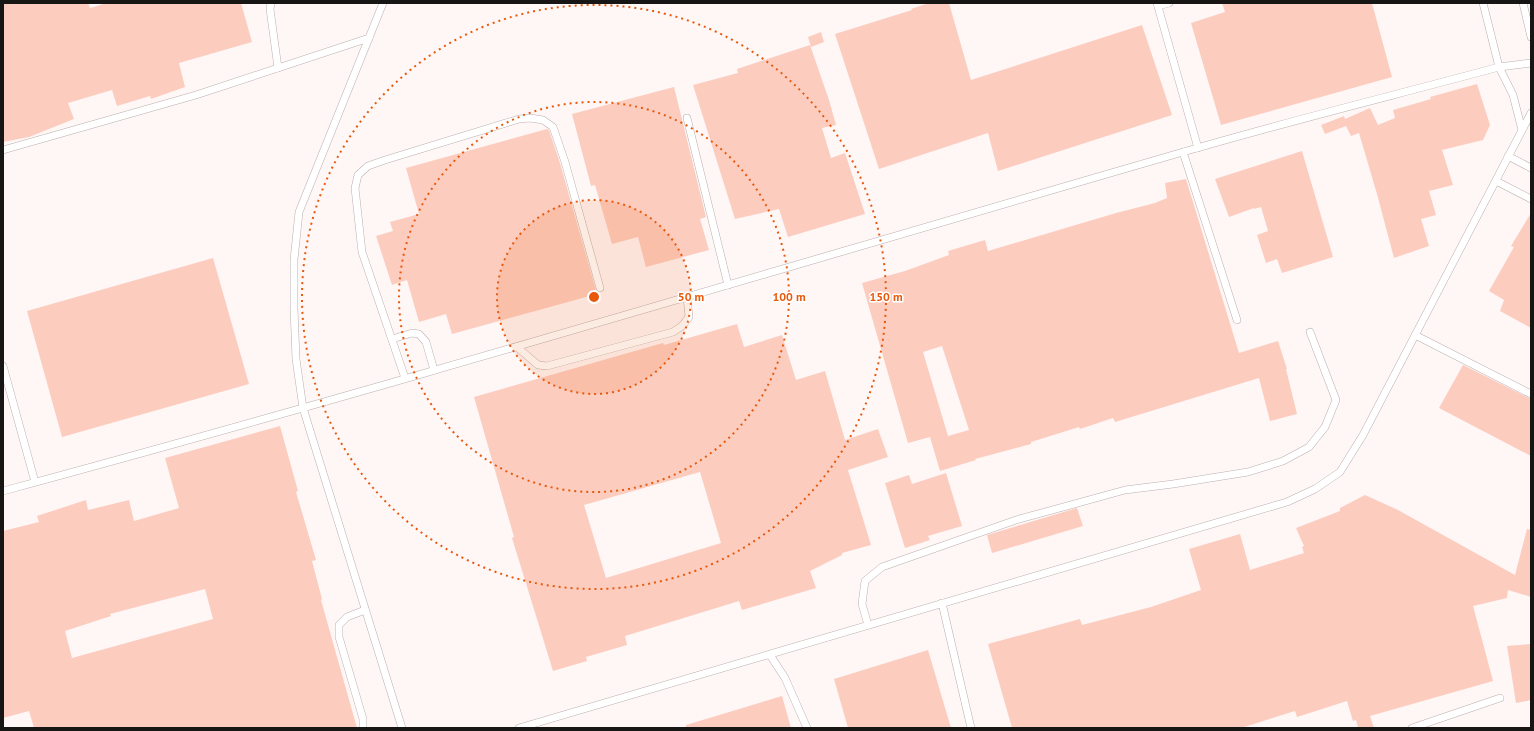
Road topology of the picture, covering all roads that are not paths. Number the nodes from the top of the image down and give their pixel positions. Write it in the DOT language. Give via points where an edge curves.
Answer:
graph roads {
  1 [pos="271,3"];
  2 [pos="383,3"];
  3 [pos="1169,3"];
  4 [pos="1483,3"];
  5 [pos="1522,3"];
  6 [pos="1158,5"];
  7 [pos="1531,37"];
  8 [pos="369,38"];
  9 [pos="1531,63"];
  10 [pos="1499,67"];
  11 [pos="278,68"];
  12 [pos="1531,113"];
  13 [pos="687,118"];
  14 [pos="1522,130"];
  15 [pos="1198,148"];
  16 [pos="3,150"];
  17 [pos="1183,152"];
  18 [pos="1508,156"];
  19 [pos="1531,168"];
  20 [pos="1496,181"];
  21 [pos="1531,199"];
  22 [pos="728,285"];
  23 [pos="600,288"];
  24 [pos="687,297"];
  25 [pos="1237,320"];
  26 [pos="1310,332"];
  27 [pos="1415,335"];
  28 [pos="392,340"];
  29 [pos="517,346"];
  30 [pos="3,366"];
  31 [pos="434,370"];
  32 [pos="404,378"];
  33 [pos="1531,394"];
  34 [pos="303,408"];
  35 [pos="34,482"];
  36 [pos="3,491"];
  37 [pos="942,603"];
  38 [pos="365,610"];
  39 [pos="868,625"];
  40 [pos="770,655"];
  41 [pos="1500,698"];
  42 [pos="363,728"];
  43 [pos="402,728"];
  44 [pos="519,728"];
  45 [pos="807,728"];
  46 [pos="971,728"];
  47 [pos="1412,728"];
  1 -- 11 [label="lane"];
  2 -- 8 [label="lane"];
  3 -- 6 [label="lane"];
  4 -- 10 [label="lane"];
  5 -- 7 [label="lane"];
  6 -- 15 [label="lane"];
  8 -- 11 [label="lane"];
  8 -- 34 [label="lane" via="299,212 294,260 294,308 296,359"];
  9 -- 10 [label="lane"];
  10 -- 14 [label="lane" via="1513,95"];
  10 -- 15 [label="lane"];
  11 -- 16 [label="lane" via="176,101"];
  12 -- 14 [label="lane"];
  13 -- 22 [label="lane"];
  14 -- 18 [label="lane"];
  15 -- 17 [label="lane"];
  17 -- 22 [label="lane"];
  17 -- 25 [label="lane"];
  18 -- 19 [label="lane"];
  18 -- 20 [label="lane"];
  20 -- 21 [label="lane"];
  20 -- 27 [label="lane"];
  22 -- 24 [label="lane"];
  23 -- 28 [label="lane" via="553,127 543,120 519,119 368,166 358,176 355,188 362,252"];
  24 -- 29 [label="lane"];
  24 -- 29 [label="lane" via="689,318 673,332 547,366 538,365"];
  26 -- 39 [label="lane" via="1336,400 1325,427 1309,447 1283,461 1248,472 1125,490 1016,520 882,567 865,581 862,604"];
  27 -- 33 [label="lane"];
  27 -- 37 [label="lane" via="1363,435 1340,472 1315,489 1287,502"];
  28 -- 31 [label="lane" via="412,333 419,334 426,342"];
  28 -- 32 [label="lane"];
  29 -- 31 [label="lane"];
  30 -- 35 [label="lane"];
  31 -- 32 [label="lane"];
  32 -- 34 [label="lane"];
  34 -- 35 [label="lane"];
  34 -- 38 [label="lane"];
  35 -- 36 [label="lane"];
  37 -- 39 [label="lane"];
  37 -- 46 [label="lane"];
  38 -- 42 [label="lane" via="347,617 339,625 339,637 363,719"];
  38 -- 43 [label="lane"];
  39 -- 40 [label="lane"];
  40 -- 44 [label="lane"];
  40 -- 45 [label="lane" via="786,678"];
  41 -- 47 [label="lane"];
}
